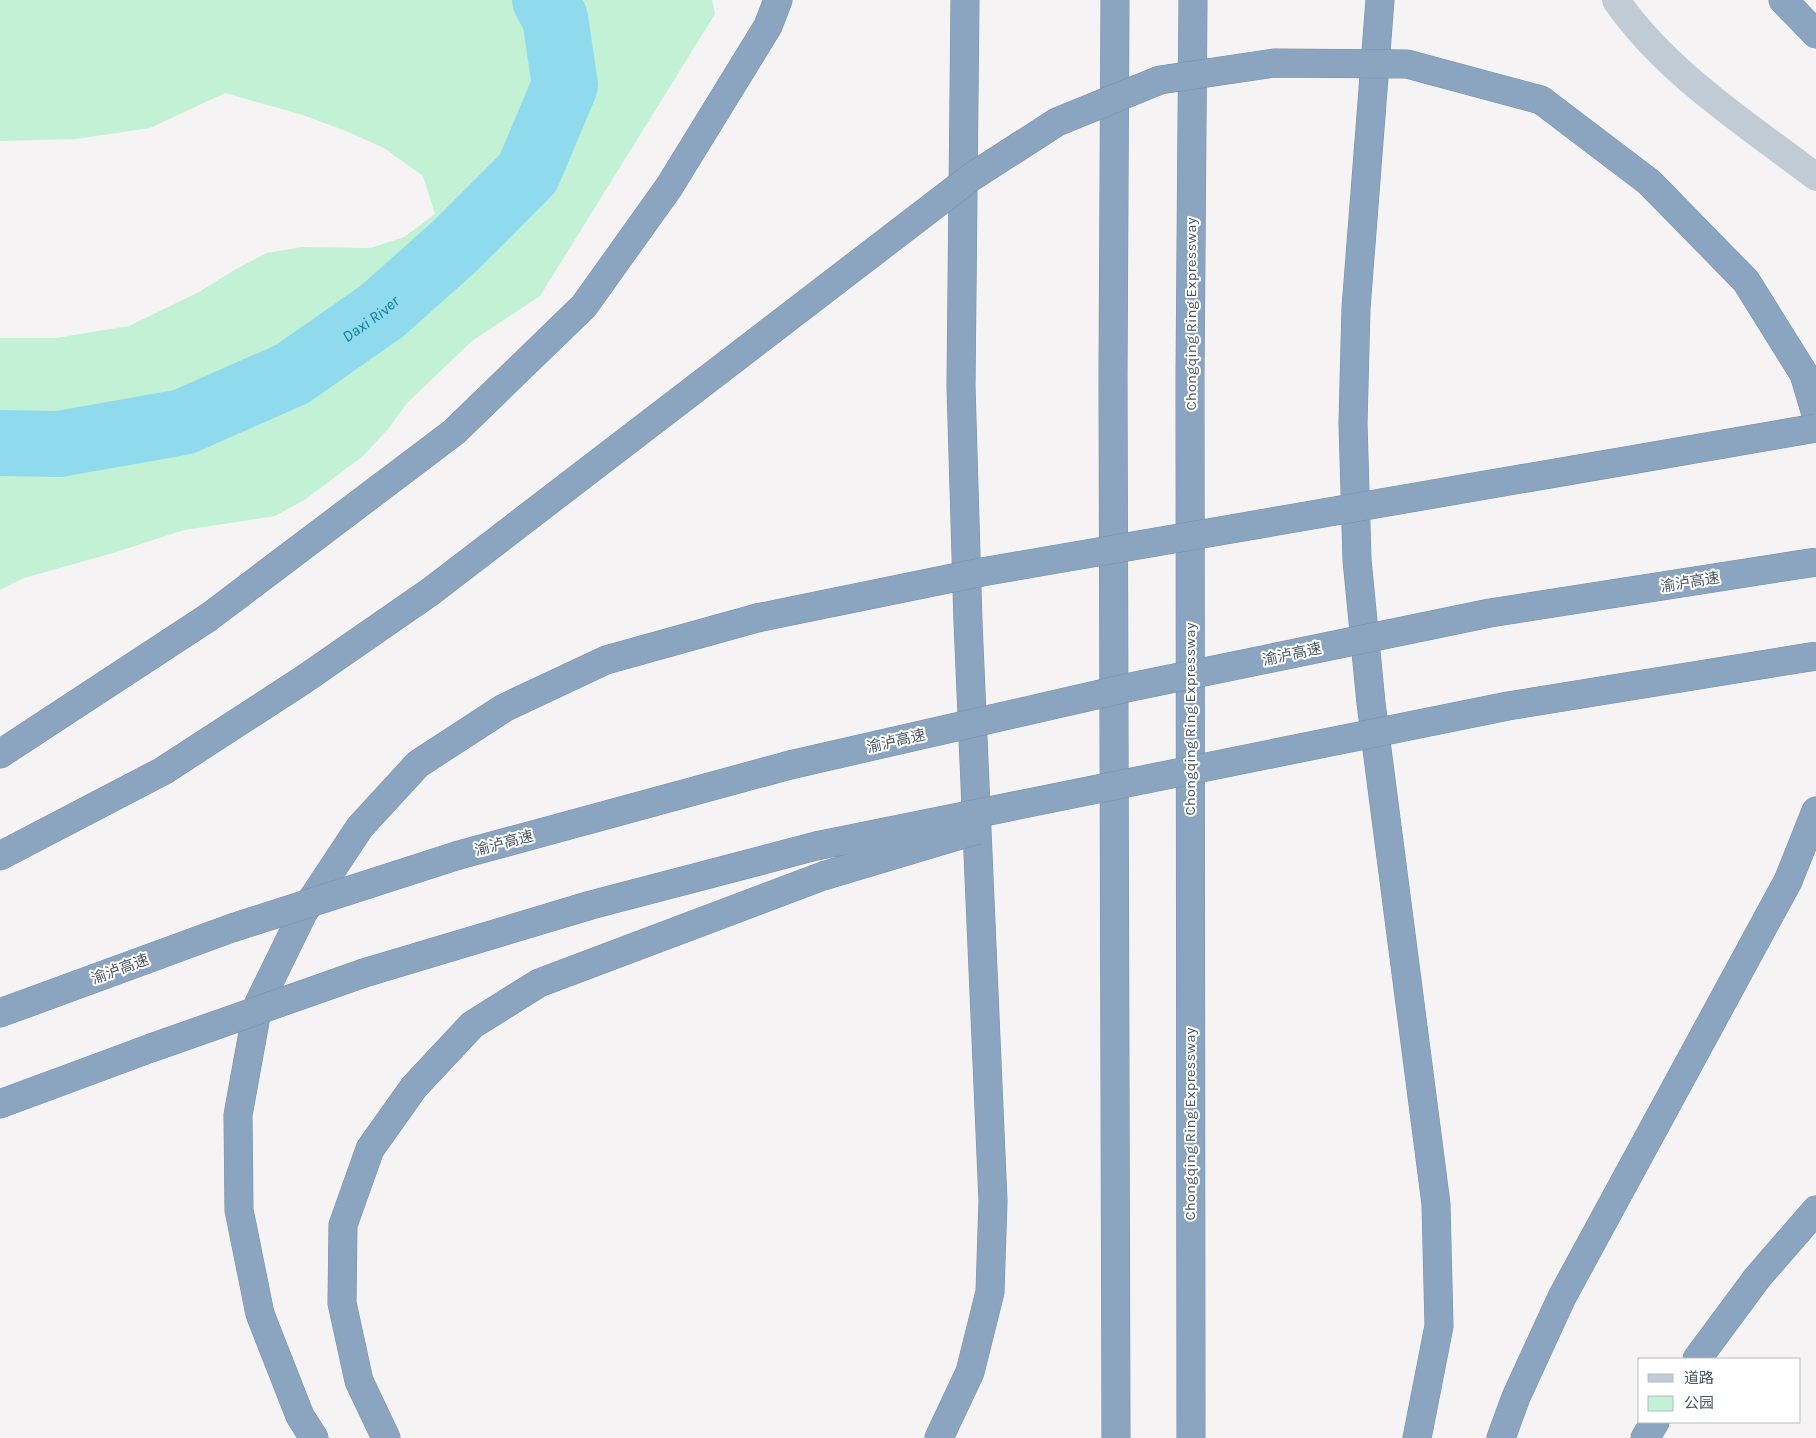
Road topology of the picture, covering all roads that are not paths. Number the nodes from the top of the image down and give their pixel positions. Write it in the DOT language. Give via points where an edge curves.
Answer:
graph roads {
  1 [pos="778,0"];
  2 [pos="965,0"];
  3 [pos="1115,0"];
  4 [pos="1193,0"];
  5 [pos="1380,0"];
  6 [pos="1616,0"];
  7 [pos="1783,0"];
  8 [pos="1816,34"];
  9 [pos="1816,177"];
  10 [pos="1816,414"];
  11 [pos="1816,428"];
  12 [pos="1816,562"];
  13 [pos="1816,656"];
  14 [pos="0,754"];
  15 [pos="1139,781"];
  16 [pos="1816,811"];
  17 [pos="0,856"];
  18 [pos="0,1012"];
  19 [pos="0,1104"];
  20 [pos="1816,1210"];
  21 [pos="1698,1358"];
  22 [pos="1655,1423"];
  23 [pos="314,1438"];
  24 [pos="386,1438"];
  25 [pos="939,1438"];
  26 [pos="1116,1438"];
  27 [pos="1191,1438"];
  28 [pos="1417,1438"];
  29 [pos="1501,1438"];
  30 [pos="1645,1438"];
  1 -- 14 [label="highway" via="768,26 669,187 584,306 481,406 454,432 209,617"];
  2 -- 25 [label="highway" via="961,386 993,1201 990,1292 970,1372"];
  3 -- 26 [label="highway"];
  4 -- 27 [label="highway, Chongqing Ring Expressway"];
  5 -- 28 [label="highway" via="1356,308 1353,423 1357,560 1371,703 1436,1204 1439,1326"];
  6 -- 9 [label="main road" via="1646,38 1686,77"];
  7 -- 8 [label="highway"];
  10 -- 17 [label="highway, bridge" via="1804,374 1746,281 1650,182 1541,100 1407,64 1274,63 1160,80 1057,122 970,178 430,592 163,771"];
  11 -- 23 [label="highway, bridge" via="982,572 757,618 606,660 504,708 418,764 360,827 303,913 258,1005 238,1115 239,1210 260,1314 300,1416"];
  12 -- 18 [label="highway, 渝泸高速, bridge" via="1490,614 1131,687 790,765 459,855 232,928"];
  13 -- 15 [label="highway, bridge" via="1508,706"];
  15 -- 19 [label="highway, bridge" via="816,846 592,905 364,973"];
  15 -- 24 [label="highway, bridge" via="823,876 539,983 472,1025 414,1087 370,1149 343,1225 342,1303 359,1381"];
  16 -- 29 [label="highway" via="1788,882 1562,1297 1516,1397"];
  20 -- 21 [label="highway" via="1757,1278"];
  22 -- 30 [label="highway"];
}
